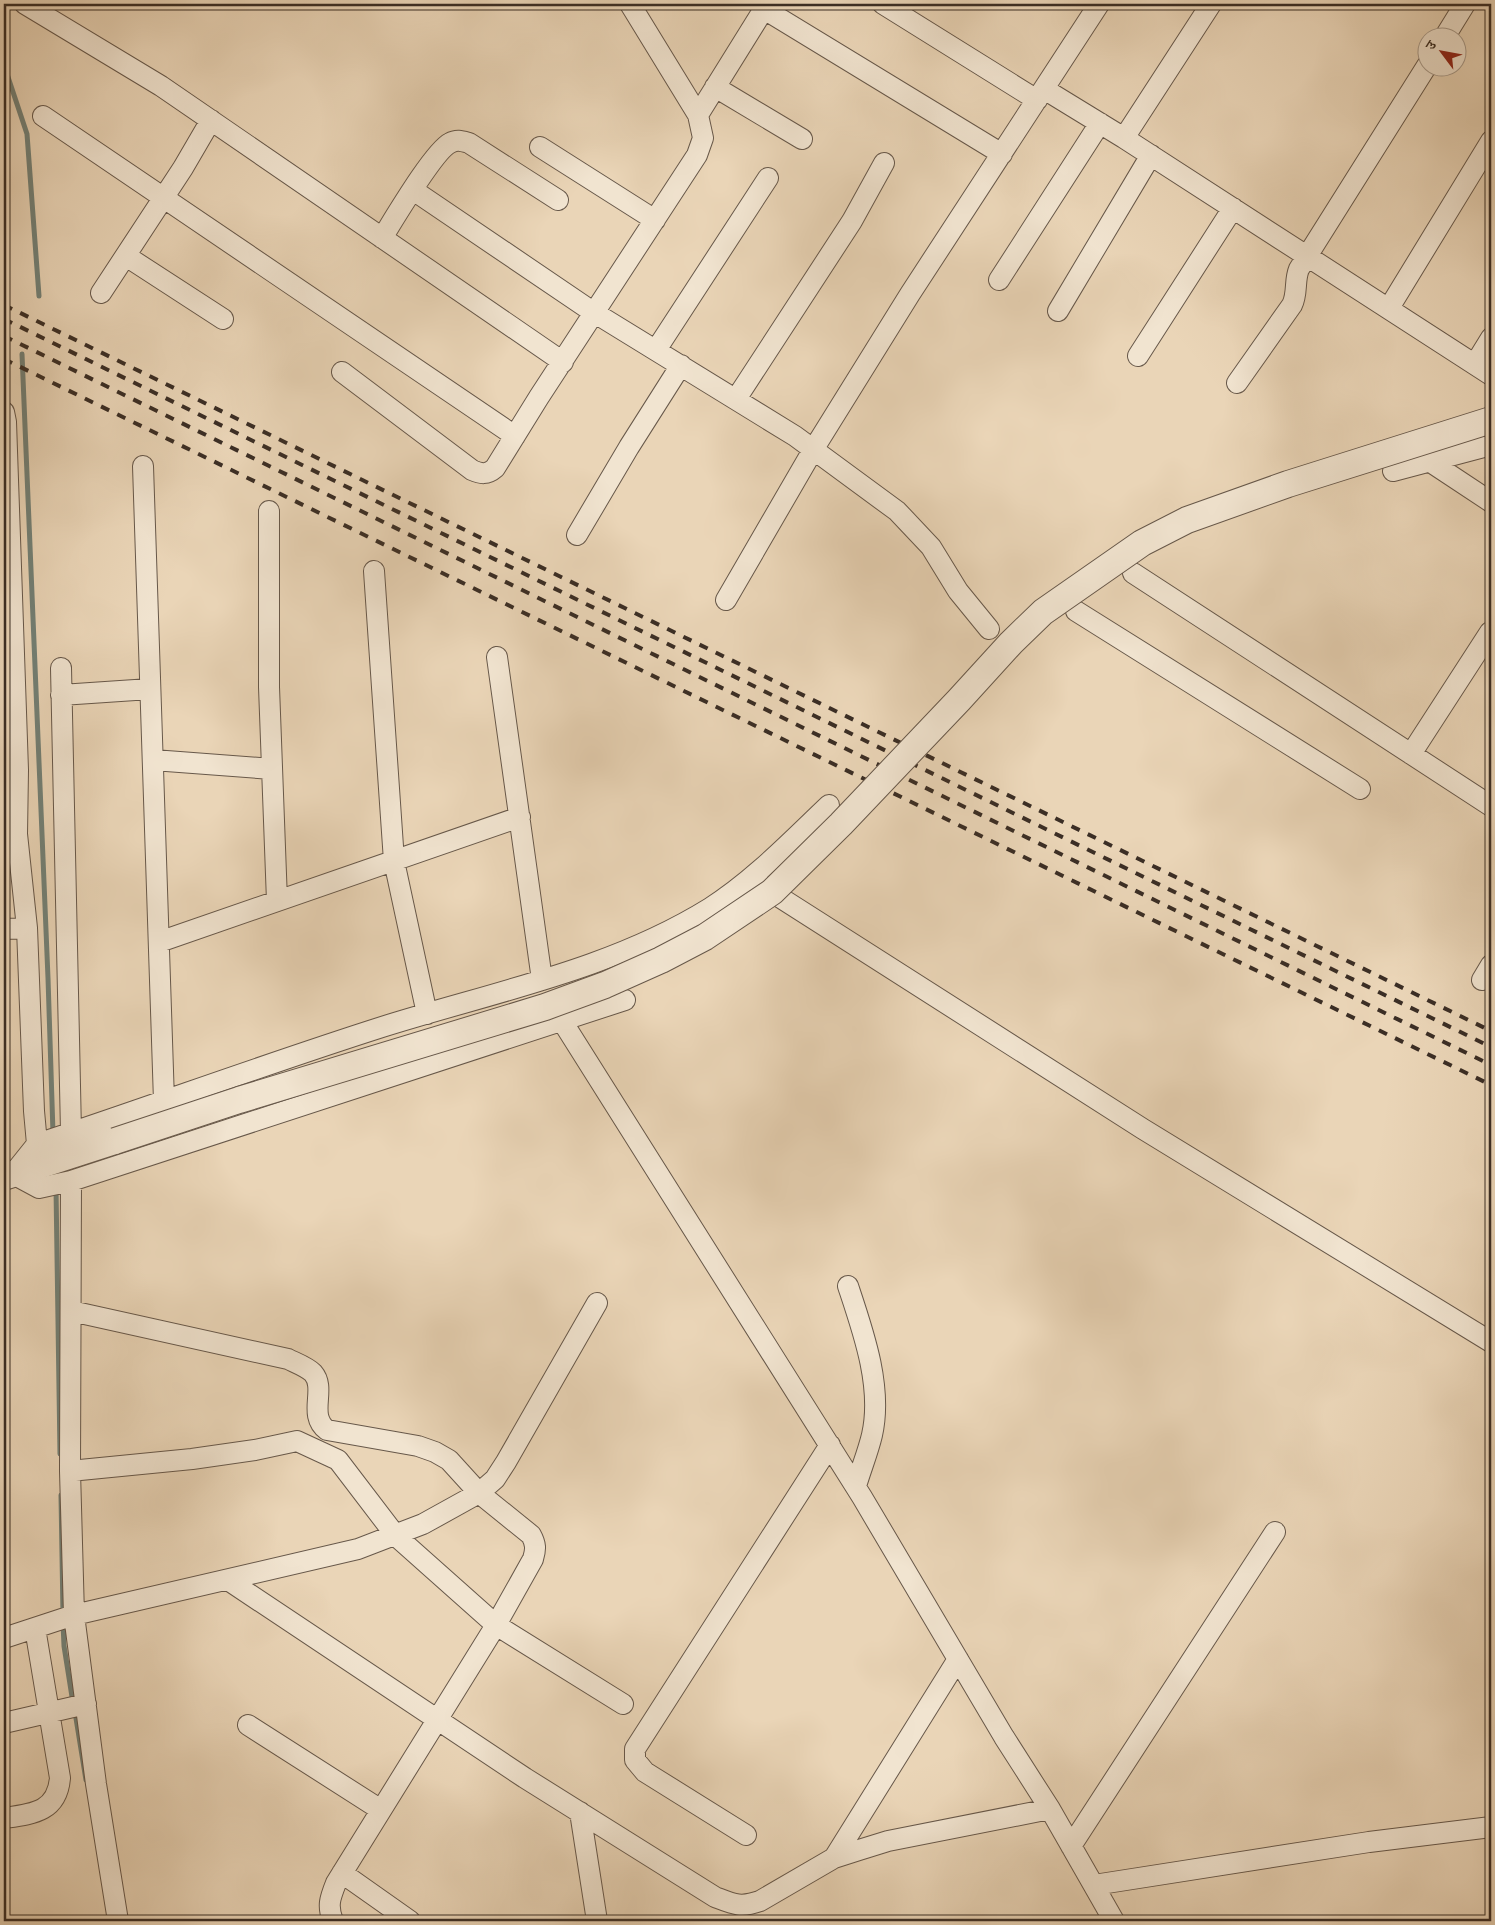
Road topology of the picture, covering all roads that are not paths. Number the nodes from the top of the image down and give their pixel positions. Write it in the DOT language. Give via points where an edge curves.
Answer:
graph roads {
  1 [pos="25,4"];
  2 [pos="630,4"];
  3 [pos="883,4"];
  4 [pos="1099,4"];
  5 [pos="1211,4"];
  6 [pos="1465,4"];
  7 [pos="766,6"];
  8 [pos="1450,28"];
  9 [pos="1419,78"];
  10 [pos="715,87"];
  11 [pos="1041,95"];
  12 [pos="698,115"];
  13 [pos="43,116"];
  14 [pos="211,120"];
  15 [pos="1100,123"];
  16 [pos="1124,138"];
  17 [pos="802,139"];
  18 [pos="1491,141"];
  19 [pos="540,147"];
  20 [pos="1002,154"];
  21 [pos="1150,155"];
  22 [pos="884,164"];
  23 [pos="768,178"];
  24 [pos="413,190"];
  25 [pos="164,197"];
  26 [pos="558,200"];
  27 [pos="1233,208"];
  28 [pos="655,220"];
  29 [pos="382,238"];
  30 [pos="126,256"];
  31 [pos="1307,256"];
  32 [pos="999,280"];
  33 [pos="101,293"];
  34 [pos="1389,308"];
  35 [pos="1058,311"];
  36 [pos="595,312"];
  37 [pos="223,319"];
  38 [pos="1491,338"];
  39 [pos="656,350"];
  40 [pos="1138,356"];
  41 [pos="563,362"];
  42 [pos="681,365"];
  43 [pos="1483,369"];
  44 [pos="342,372"];
  45 [pos="1238,383"];
  46 [pos="736,399"];
  47 [pos="4,412"];
  48 [pos="1491,420"];
  49 [pos="515,436"];
  50 [pos="1491,445"];
  51 [pos="813,450"];
  52 [pos="1429,461"];
  53 [pos="142,466"];
  54 [pos="1393,471"];
  55 [pos="1491,502"];
  56 [pos="269,511"];
  57 [pos="577,535"];
  58 [pos="7,556"];
  59 [pos="374,571"];
  60 [pos="1133,573"];
  61 [pos="726,600"];
  62 [pos="1076,611"];
  63 [pos="989,629"];
  64 [pos="1490,632"];
  65 [pos="497,657"];
  66 [pos="61,668"];
  67 [pos="150,689"];
  68 [pos="9,692"];
  69 [pos="62,695"];
  70 [pos="1411,754"];
  71 [pos="153,760"];
  72 [pos="272,769"];
  73 [pos="1360,789"];
  74 [pos="1490,802"];
  75 [pos="830,805"];
  76 [pos="520,817"];
  77 [pos="10,831"];
  78 [pos="394,861"];
  79 [pos="749,878"];
  80 [pos="276,901"];
  81 [pos="4,928"];
  82 [pos="27,928"];
  83 [pos="159,942"];
  84 [pos="542,980"];
  85 [pos="625,1000"];
  86 [pos="427,1014"];
  87 [pos="562,1022"];
  88 [pos="164,1101"];
  89 [pos="53,1138"];
  90 [pos="8,1176"];
  91 [pos="61,1183"];
  92 [pos="848,1286"];
  93 [pos="597,1303"];
  94 [pos="70,1311"];
  95 [pos="1491,1342"];
  96 [pos="830,1445"];
  97 [pos="70,1471"];
  98 [pos="856,1486"];
  99 [pos="479,1493"];
  100 [pos="1275,1532"];
  101 [pos="396,1536"];
  102 [pos="228,1580"];
  103 [pos="72,1616"];
  104 [pos="496,1625"];
  105 [pos="42,1626"];
  106 [pos="4,1638"];
  107 [pos="958,1659"];
  108 [pos="623,1704"];
  109 [pos="71,1708"];
  110 [pos="438,1718"];
  111 [pos="4,1724"];
  112 [pos="248,1725"];
  113 [pos="1050,1809"];
  114 [pos="381,1810"];
  115 [pos="580,1812"];
  116 [pos="4,1818"];
  117 [pos="1491,1827"];
  118 [pos="746,1835"];
  119 [pos="1071,1846"];
  120 [pos="834,1858"];
  121 [pos="342,1873"];
  122 [pos="1094,1885"];
  123 [pos="118,1921"];
  124 [pos="333,1921"];
  125 [pos="410,1921"];
  126 [pos="597,1921"];
  127 [pos="1114,1921"];
  1 -- 14 [label="street"];
  2 -- 12 [label="street"];
  3 -- 11 [label="street"];
  4 -- 11 [label="street"];
  5 -- 16 [label="street"];
  6 -- 8 [label="street"];
  7 -- 10 [label="street"];
  7 -- 20 [label="street"];
  9 -- 31 [label="street"];
  10 -- 12 [label="street"];
  10 -- 17 [label="street"];
  11 -- 15 [label="street"];
  11 -- 20 [label="street"];
  12 -- 28 [label="street" via="703,138 697,155"];
  13 -- 25 [label="street"];
  14 -- 25 [label="street"];
  14 -- 29 [label="street"];
  15 -- 16 [label="street"];
  15 -- 32 [label="street"];
  16 -- 21 [label="street"];
  18 -- 34 [label="street"];
  19 -- 28 [label="street"];
  20 -- 51 [label="street"];
  21 -- 27 [label="street"];
  21 -- 35 [label="street"];
  22 -- 46 [label="street" via="852,221"];
  23 -- 39 [label="street"];
  24 -- 26 [label="street" via="437,155 449,143 458,140 469,143"];
  24 -- 29 [label="street"];
  24 -- 36 [label="street"];
  25 -- 30 [label="street"];
  25 -- 49 [label="street"];
  27 -- 31 [label="street"];
  27 -- 40 [label="street"];
  28 -- 36 [label="street"];
  29 -- 41 [label="street"];
  30 -- 33 [label="street"];
  30 -- 37 [label="street"];
  31 -- 34 [label="street"];
  31 -- 45 [label="street" via="1296,277 1292,305"];
  34 -- 43 [label="street"];
  36 -- 39 [label="street"];
  36 -- 41 [label="street"];
  38 -- 43 [label="street"];
  39 -- 42 [label="street"];
  41 -- 49 [label="street"];
  42 -- 46 [label="street"];
  42 -- 57 [label="street"];
  44 -- 49 [label="street" via="478,473 489,473 495,468"];
  46 -- 51 [label="street"];
  47 -- 58 [label="street"];
  48 -- 90 [label="street, bridge" via="1280,487 1187,520 1142,542 1036,618 841,824 772,892 705,937 661,960 546,1006 248,1097"];
  50 -- 52 [label="street"];
  51 -- 61 [label="street"];
  51 -- 63 [label="street" via="897,511 931,546 958,591"];
  52 -- 54 [label="street"];
  52 -- 55 [label="street"];
  53 -- 67 [label="street"];
  56 -- 72 [label="street"];
  58 -- 68 [label="street"];
  59 -- 78 [label="street"];
  60 -- 70 [label="street"];
  62 -- 73 [label="street"];
  64 -- 70 [label="street"];
  65 -- 76 [label="street"];
  66 -- 69 [label="street"];
  67 -- 69 [label="street"];
  67 -- 71 [label="street"];
  68 -- 77 [label="street" via="18,770"];
  69 -- 89 [label="street"];
  70 -- 74 [label="street"];
  71 -- 72 [label="street"];
  71 -- 83 [label="street"];
  72 -- 80 [label="street"];
  75 -- 79 [label="street"];
  76 -- 78 [label="street"];
  76 -- 84 [label="street"];
  77 -- 82 [label="street"];
  78 -- 80 [label="street"];
  78 -- 86 [label="street"];
  79 -- 84 [label="street" via="710,907 637,946"];
  79 -- 95 [label="street" via="1143,1129"];
  80 -- 83 [label="street"];
  81 -- 82 [label="street"];
  82 -- 89 [label="street" via="34,1111"];
  83 -- 88 [label="street"];
  84 -- 86 [label="street"];
  85 -- 87 [label="street"];
  86 -- 88 [label="street"];
  87 -- 91 [label="street"];
  87 -- 96 [label="street"];
  88 -- 89 [label="street"];
  89 -- 90 [label="street"];
  90 -- 91 [label="street" via="39,1188"];
  91 -- 94 [label="street"];
  92 -- 98 [label="street" via="866,1340 875,1404 872,1434"];
  93 -- 99 [label="street" via="506,1462 495,1479"];
  94 -- 97 [label="street"];
  94 -- 99 [label="street" via="288,1359 313,1373 318,1382 318,1419 327,1430 435,1452 449,1460"];
  96 -- 98 [label="street"];
  96 -- 118 [label="street" via="635,1749 635,1760 645,1772"];
  97 -- 101 [label="street" via="210,1456 297,1441 338,1460"];
  97 -- 103 [label="street"];
  98 -- 107 [label="street"];
  99 -- 101 [label="street"];
  99 -- 104 [label="street" via="530,1535 536,1550"];
  100 -- 119 [label="street"];
  101 -- 102 [label="street" via="358,1550"];
  101 -- 104 [label="street"];
  102 -- 103 [label="street"];
  102 -- 110 [label="street"];
  103 -- 105 [label="street"];
  103 -- 109 [label="street"];
  104 -- 108 [label="street"];
  104 -- 110 [label="street"];
  105 -- 106 [label="street"];
  105 -- 109 [label="street"];
  107 -- 113 [label="street"];
  107 -- 120 [label="street"];
  109 -- 111 [label="street"];
  109 -- 116 [label="street" via="56,1797 40,1811"];
  109 -- 123 [label="street" via="96,1784"];
  110 -- 114 [label="street"];
  110 -- 115 [label="street"];
  112 -- 114 [label="street"];
  113 -- 119 [label="street"];
  113 -- 120 [label="street" via="888,1841"];
  114 -- 121 [label="street"];
  115 -- 120 [label="street" via="714,1896 738,1906 760,1901"];
  115 -- 126 [label="street"];
  117 -- 122 [label="street" via="1370,1842"];
  119 -- 122 [label="street"];
  121 -- 124 [label="street" via="328,1906"];
  121 -- 125 [label="street"];
  122 -- 127 [label="street"];
}
